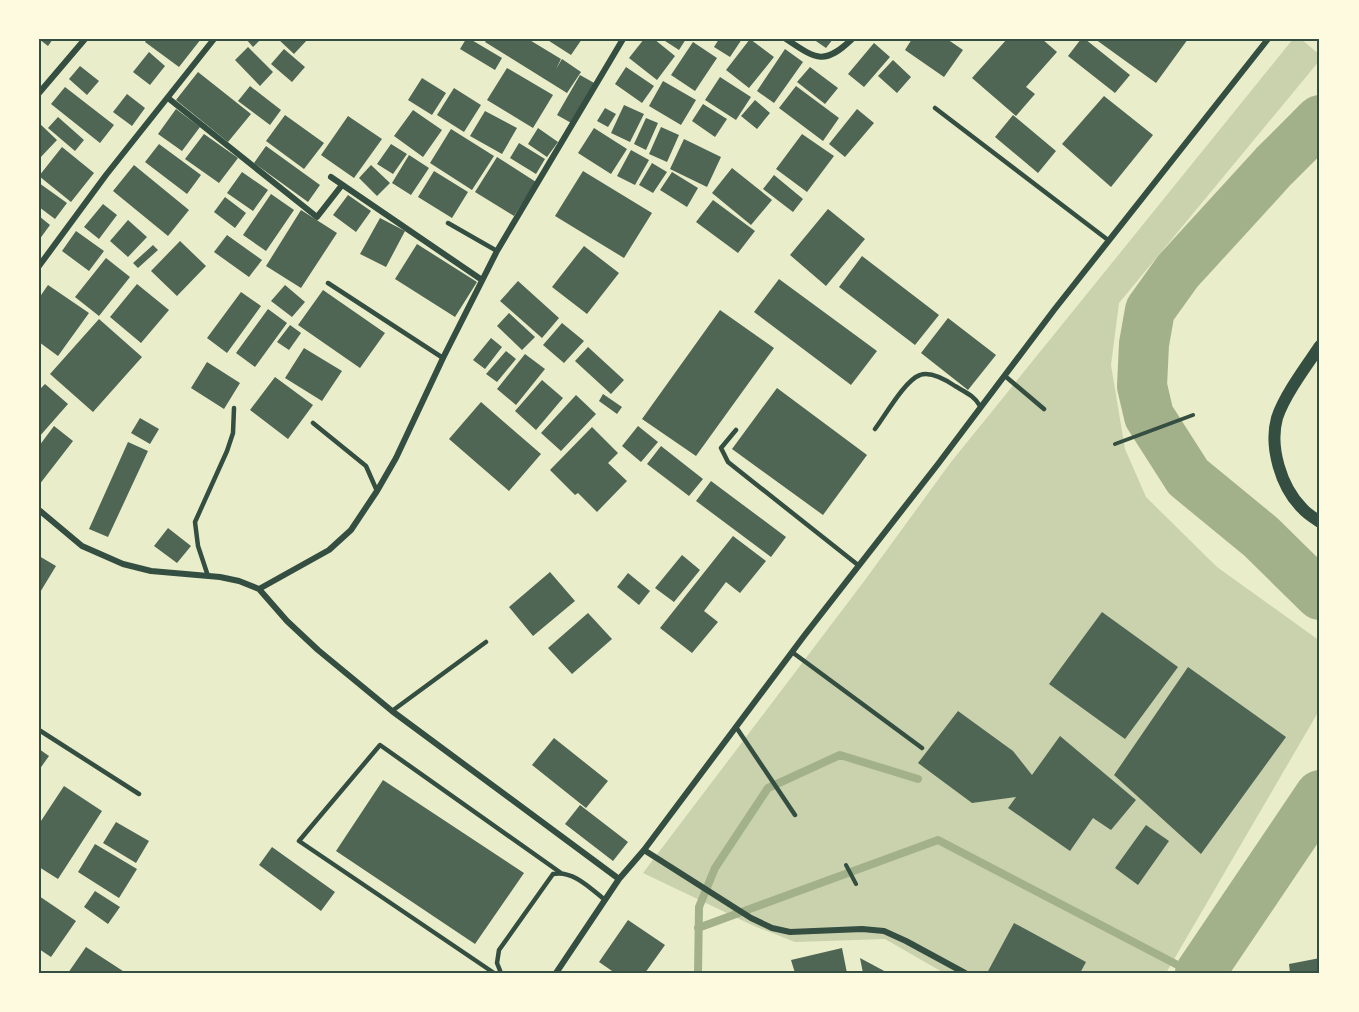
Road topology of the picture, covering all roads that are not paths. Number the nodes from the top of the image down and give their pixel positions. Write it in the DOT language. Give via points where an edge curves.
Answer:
graph roads {
  1 [pos="85,39"];
  2 [pos="214,39"];
  3 [pos="623,39"];
  4 [pos="786,39"];
  5 [pos="852,39"];
  6 [pos="1268,39"];
  7 [pos="39,93"];
  8 [pos="168,98"];
  9 [pos="935,108"];
  10 [pos="331,177"];
  11 [pos="342,184"];
  12 [pos="448,223"];
  13 [pos="1108,240"];
  14 [pos="497,251"];
  15 [pos="39,266"];
  16 [pos="482,280"];
  17 [pos="328,283"];
  18 [pos="1320,346"];
  19 [pos="443,358"];
  20 [pos="1005,376"];
  21 [pos="980,406"];
  22 [pos="234,408"];
  23 [pos="1044,410"];
  24 [pos="313,423"];
  25 [pos="875,429"];
  26 [pos="736,430"];
  27 [pos="377,491"];
  28 [pos="39,510"];
  29 [pos="1320,522"];
  30 [pos="858,565"];
  31 [pos="208,576"];
  32 [pos="259,589"];
  33 [pos="486,642"];
  34 [pos="792,652"];
  35 [pos="392,711"];
  36 [pos="736,727"];
  37 [pos="39,730"];
  38 [pos="922,748"];
  39 [pos="140,794"];
  40 [pos="795,815"];
  41 [pos="644,850"];
  42 [pos="561,873"];
  43 [pos="620,879"];
  44 [pos="605,900"];
  45 [pos="494,973"];
  46 [pos="501,973"];
  47 [pos="556,973"];
  48 [pos="965,973"];
  1 -- 7 [label="street"];
  2 -- 8 [label="street"];
  3 -- 14 [label="street"];
  4 -- 5 [label="street" via="822,58 831,57"];
  6 -- 13 [label="street"];
  8 -- 11 [label="street" via="317,217"];
  8 -- 15 [label="street"];
  9 -- 13 [label="lane"];
  10 -- 11 [label="street"];
  11 -- 16 [label="street"];
  12 -- 14 [label="lane"];
  13 -- 20 [label="street"];
  14 -- 16 [label="street"];
  16 -- 19 [label="street"];
  17 -- 19 [label="lane"];
  18 -- 29 [label="main road" via="1277,418 1275,449 1280,474 1301,508"];
  19 -- 27 [label="street"];
  20 -- 21 [label="street"];
  20 -- 23 [label="lane"];
  21 -- 25 [label="lane" via="976,399 950,383 921,374 909,383"];
  21 -- 30 [label="street"];
  22 -- 31 [label="lane" via="233,433 227,451 195,522"];
  24 -- 27 [label="lane" via="366,465"];
  26 -- 30 [label="lane" via="721,448 728,462"];
  27 -- 32 [label="street" via="351,530 329,550"];
  28 -- 31 [label="street" via="82,546 123,564 151,571"];
  30 -- 34 [label="street"];
  31 -- 32 [label="street"];
  32 -- 35 [label="street" via="318,650"];
  33 -- 35 [label="lane"];
  34 -- 36 [label="street"];
  34 -- 38 [label="lane"];
  35 -- 43 [label="street"];
  36 -- 40 [label="lane"];
  36 -- 41 [label="street"];
  37 -- 39 [label="lane"];
  41 -- 43 [label="street"];
  41 -- 48 [label="street" via="772,928 789,932 884,931"];
  42 -- 44 [label="lane" via="573,876"];
  42 -- 45 [label="lane" via="380,745 299,841"];
  42 -- 46 [label="lane" via="553,874 499,950 497,963"];
  43 -- 44 [label="street"];
  44 -- 47 [label="street"];
}
